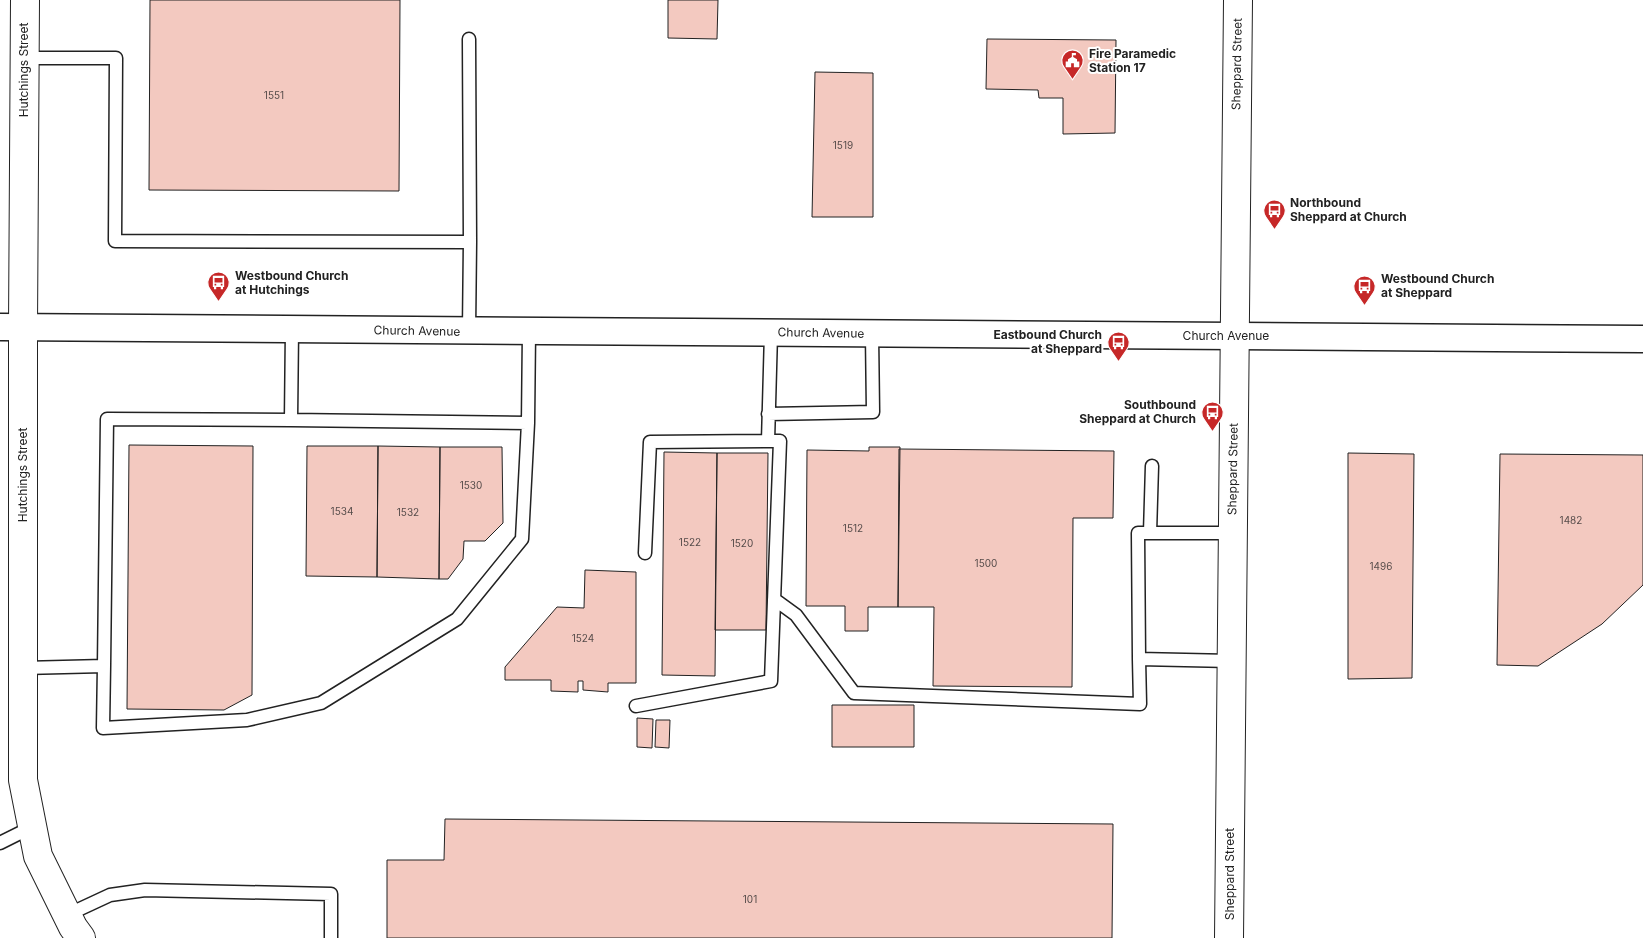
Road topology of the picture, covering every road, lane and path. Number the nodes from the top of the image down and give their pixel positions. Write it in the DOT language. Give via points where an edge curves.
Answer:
graph roads {
  1 [pos="25,0"];
  2 [pos="1238,0"];
  3 [pos="469,39"];
  4 [pos="24,58"];
  5 [pos="470,242"];
  6 [pos="11,327"];
  7 [pos="292,330"];
  8 [pos="469,331"];
  9 [pos="529,332"];
  10 [pos="771,333"];
  11 [pos="872,334"];
  12 [pos="1234,336"];
  13 [pos="1643,339"];
  14 [pos="768,414"];
  15 [pos="290,420"];
  16 [pos="528,423"];
  17 [pos="768,441"];
  18 [pos="1152,466"];
  19 [pos="1150,533"];
  20 [pos="1232,533"];
  21 [pos="645,553"];
  22 [pos="774,599"];
  23 [pos="1139,659"];
  24 [pos="1231,660"];
  25 [pos="104,666"];
  26 [pos="23,668"];
  27 [pos="636,706"];
  28 [pos="32,827"];
  29 [pos="0,843"];
  30 [pos="74,927"];
  31 [pos="331,938"];
  32 [pos="1229,938"];
  1 -- 4 [label="street, Hutchings Street"];
  2 -- 12 [label="street, Sheppard Street"];
  3 -- 5 [label="lane"];
  4 -- 5 [label="lane" via="116,58 115,241"];
  4 -- 6 [label="street, Hutchings Street"];
  5 -- 8 [label="lane"];
  6 -- 7 [label="street, Church Avenue"];
  6 -- 26 [label="street, Hutchings Street"];
  7 -- 8 [label="street, Church Avenue"];
  7 -- 15 [label="lane"];
  8 -- 9 [label="street, Church Avenue"];
  9 -- 10 [label="street, Church Avenue"];
  9 -- 16 [label="lane"];
  10 -- 11 [label="street, Church Avenue"];
  10 -- 14 [label="lane"];
  11 -- 12 [label="street, Church Avenue"];
  11 -- 14 [label="lane" via="873,412"];
  12 -- 13 [label="street, Church Avenue"];
  12 -- 20 [label="street, Sheppard Street"];
  14 -- 17 [label="lane"];
  15 -- 16 [label="lane"];
  15 -- 25 [label="lane" via="107,419"];
  16 -- 25 [label="lane" via="522,539 457,619 321,703 247,720 103,728"];
  17 -- 21 [label="lane" via="650,442"];
  17 -- 22 [label="lane" via="780,441"];
  18 -- 19 [label="lane"];
  19 -- 20 [label="lane"];
  19 -- 23 [label="lane" via="1138,533"];
  20 -- 24 [label="street, Sheppard Street"];
  22 -- 23 [label="lane" via="796,615 854,693 1140,704"];
  22 -- 27 [label="lane" via="770,681"];
  23 -- 24 [label="lane"];
  24 -- 32 [label="street, Sheppard Street"];
  25 -- 26 [label="lane"];
  26 -- 28 [label="street, Hutchings Street" via="23,780"];
  28 -- 29 [label="lane"];
  28 -- 30 [label="street, Hutchings Street" via="38,856"];
  30 -- 31 [label="lane" via="110,895 145,890 331,894"];
}
